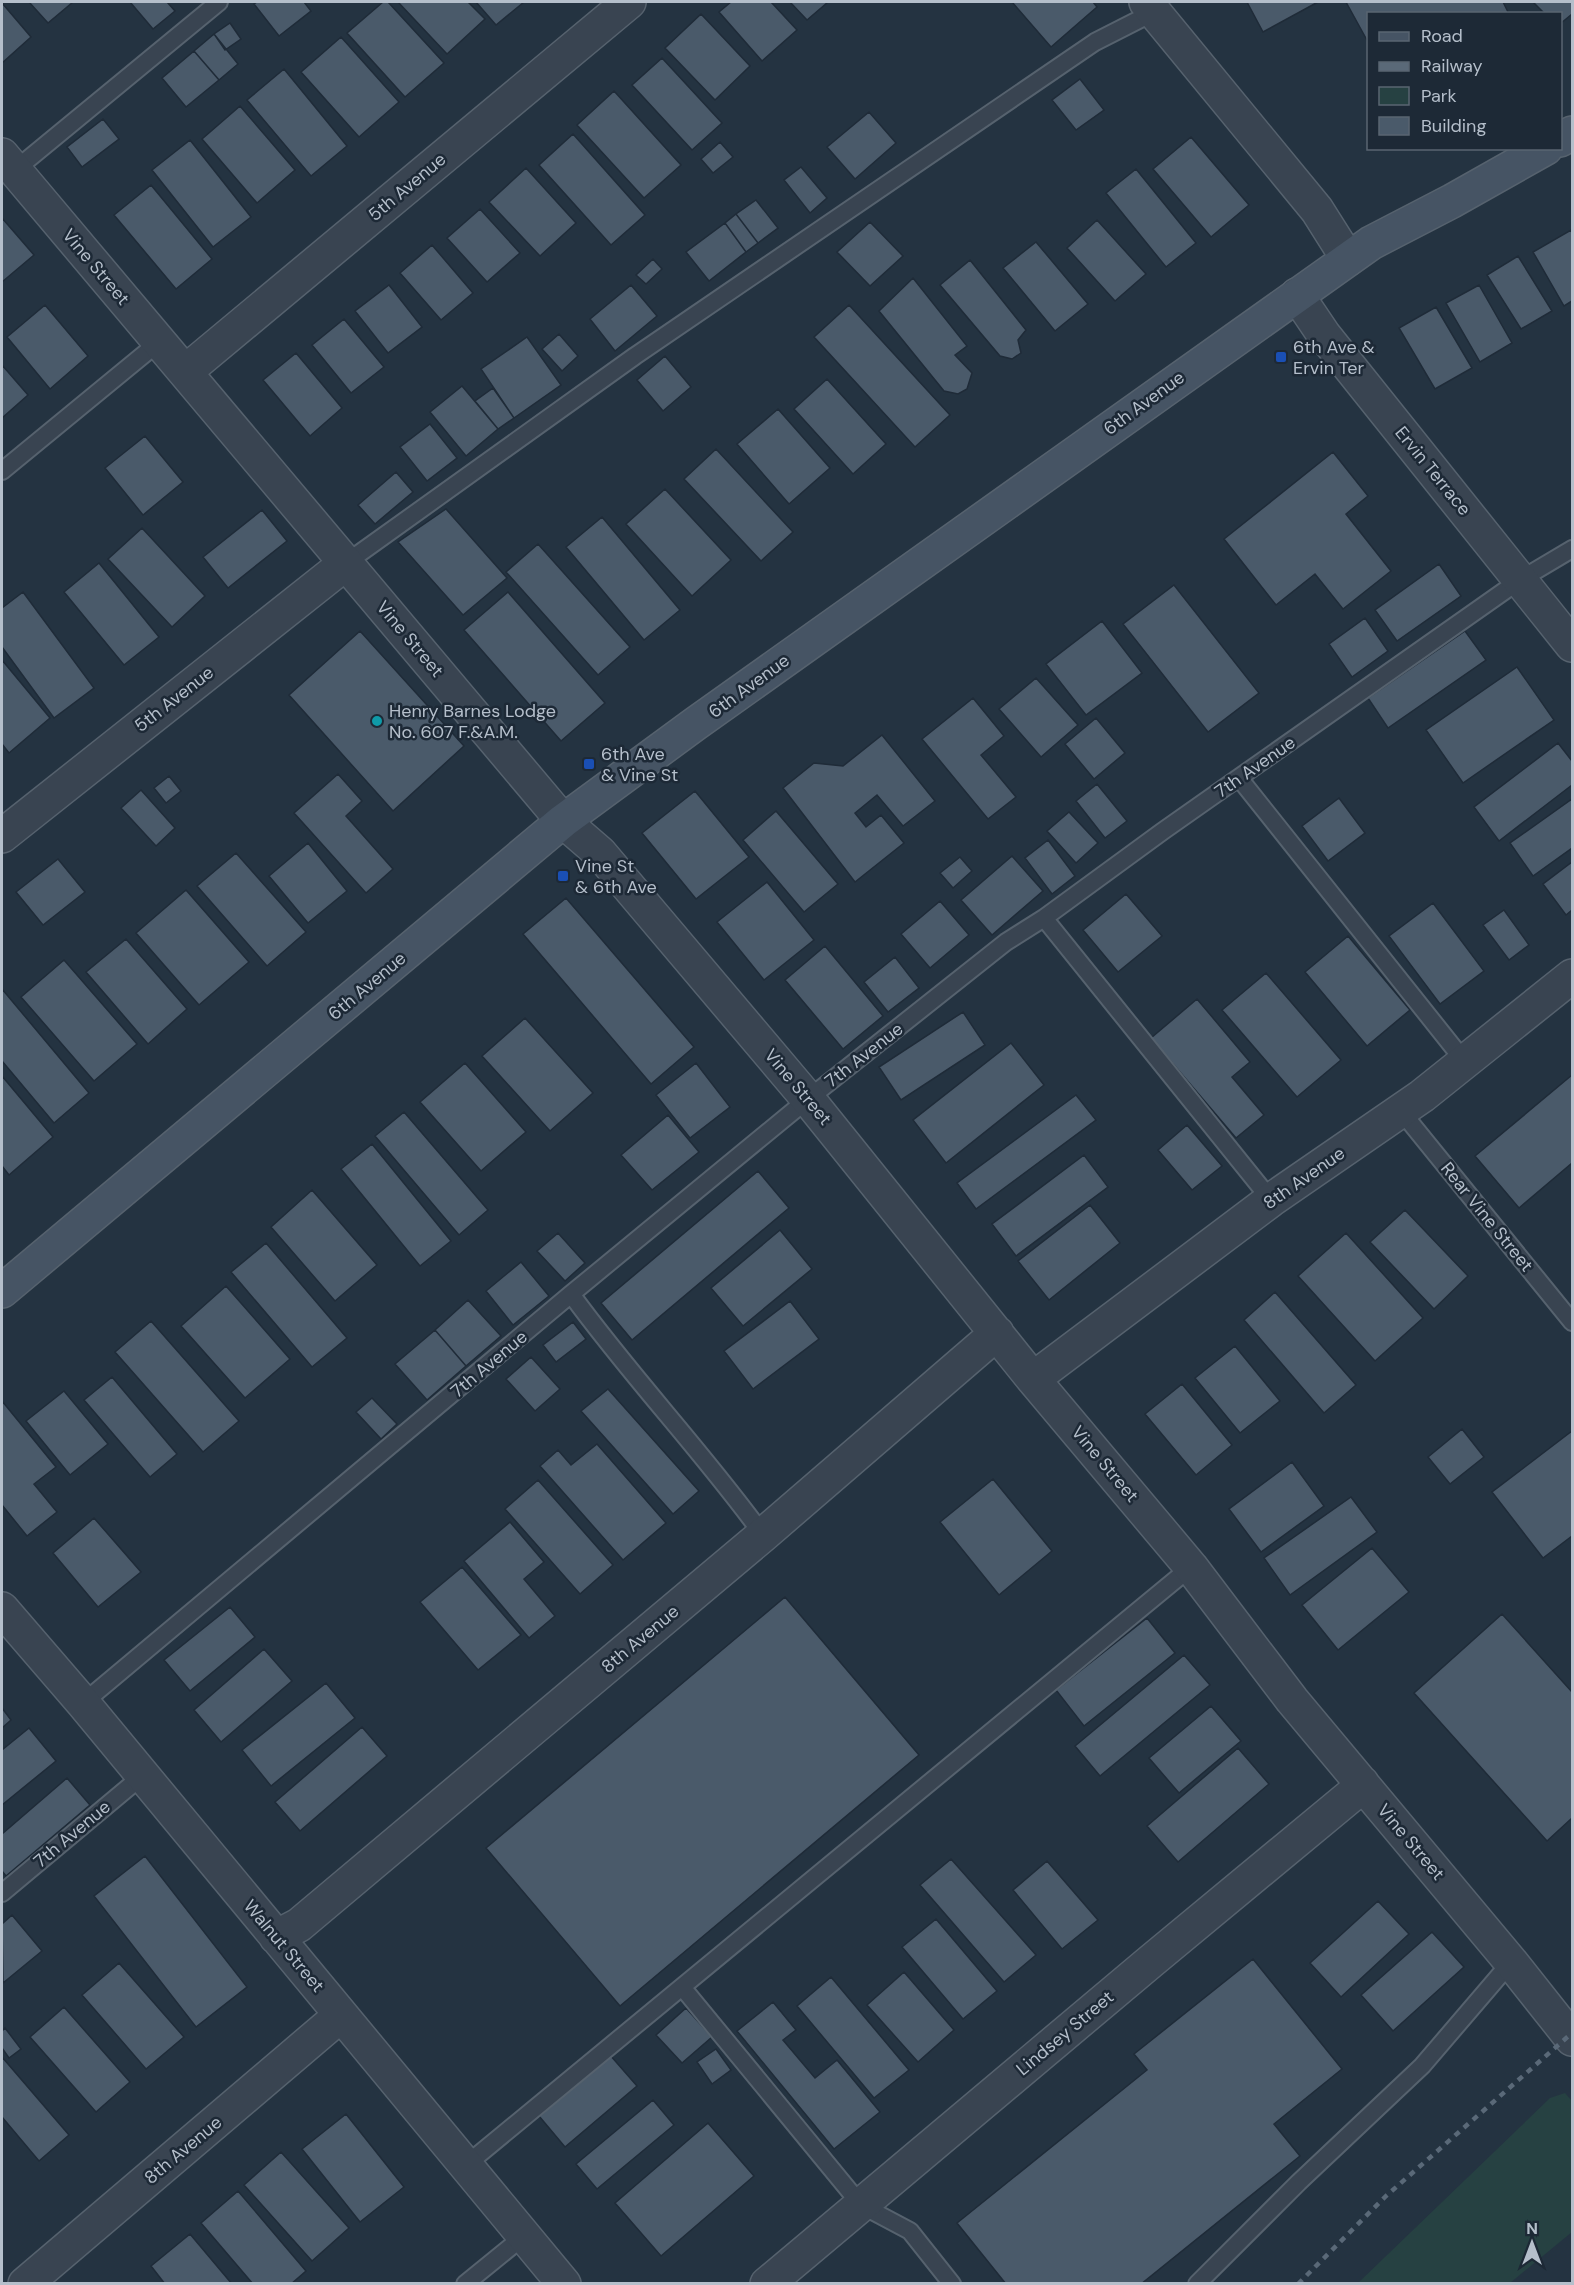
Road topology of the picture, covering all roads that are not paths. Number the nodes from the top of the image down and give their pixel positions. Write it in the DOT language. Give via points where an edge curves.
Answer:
graph roads {
  1 [pos="219,2"];
  2 [pos="629,2"];
  3 [pos="1150,7"];
  4 [pos="1541,150"];
  5 [pos="8,163"];
  6 [pos="1348,259"];
  7 [pos="1297,295"];
  8 [pos="159,342"];
  9 [pos="185,372"];
  10 [pos="2,471"];
  11 [pos="1572,549"];
  12 [pos="346,563"];
  13 [pos="1520,579"];
  14 [pos="1572,645"];
  15 [pos="1239,778"];
  16 [pos="563,821"];
  17 [pos="2,836"];
  18 [pos="1044,918"];
  19 [pos="1572,976"];
  20 [pos="1465,1062"];
  21 [pos="808,1099"];
  22 [pos="1401,1111"];
  23 [pos="1271,1200"];
  24 [pos="2,1291"];
  25 [pos="572,1294"];
  26 [pos="1572,1322"];
  27 [pos="997,1333"];
  28 [pos="1034,1378"];
  29 [pos="763,1535"];
  30 [pos="1191,1568"];
  31 [pos="2,1609"];
  32 [pos="83,1703"];
  33 [pos="142,1776"];
  34 [pos="1362,1784"];
  35 [pos="2,1893"];
  36 [pos="276,1936"];
  37 [pos="1511,1962"];
  38 [pos="682,1987"];
  39 [pos="341,2014"];
  40 [pos="1572,2038"];
  41 [pos="466,2165"];
  42 [pos="861,2205"];
  43 [pos="524,2236"];
  44 [pos="25,2283"];
  45 [pos="465,2283"];
  46 [pos="564,2283"];
  47 [pos="767,2283"];
  48 [pos="952,2283"];
  49 [pos="1197,2283"];
  1 -- 5 [label="lane"];
  2 -- 9 [label="street, 5th Avenue"];
  3 -- 6 [label="street" via="1317,210"];
  3 -- 12 [label="lane" via="635,356"];
  4 -- 6 [label="main road, 6th Avenue"];
  5 -- 8 [label="street, Vine Street"];
  6 -- 7 [label="main road, 6th Avenue"];
  7 -- 13 [label="street, Ervin Terrace" via="1324,335"];
  7 -- 16 [label="main road, 6th Avenue"];
  8 -- 9 [label="street, Vine Street"];
  8 -- 10 [label="lane"];
  9 -- 12 [label="street, Vine Street"];
  11 -- 13 [label="lane, 7th Avenue"];
  12 -- 16 [label="street, Vine Street"];
  12 -- 17 [label="street, 5th Avenue"];
  13 -- 14 [label="street, Ervin Terrace"];
  13 -- 15 [label="lane, 7th Avenue"];
  15 -- 18 [label="lane, 7th Avenue"];
  15 -- 20 [label="lane"];
  16 -- 21 [label="street, Vine Street" via="600,853"];
  16 -- 24 [label="main road, 6th Avenue"];
  18 -- 21 [label="lane, 7th Avenue" via="1006,942"];
  18 -- 23 [label="lane"];
  19 -- 20 [label="street, 8th Avenue"];
  20 -- 22 [label="street, 8th Avenue"];
  21 -- 25 [label="lane, 7th Avenue"];
  21 -- 27 [label="street, Vine Street"];
  22 -- 23 [label="street, 8th Avenue"];
  22 -- 26 [label="lane, Rear Vine Street"];
  23 -- 28 [label="street, 8th Avenue"];
  25 -- 29 [label="lane" via="639,1384"];
  25 -- 32 [label="lane, 7th Avenue"];
  27 -- 28 [label="street, Vine Street"];
  27 -- 29 [label="street, 8th Avenue"];
  28 -- 30 [label="street, Vine Street"];
  29 -- 36 [label="street, 8th Avenue" via="300,1925"];
  30 -- 34 [label="street, Vine Street"];
  30 -- 38 [label="lane"];
  31 -- 32 [label="street, Walnut Street"];
  32 -- 33 [label="street, Walnut Street"];
  33 -- 35 [label="lane, 7th Avenue"];
  33 -- 36 [label="street, Walnut Street"];
  34 -- 37 [label="street, Vine Street"];
  34 -- 42 [label="street, Lindsey Street"];
  36 -- 39 [label="street, Walnut Street"];
  37 -- 40 [label="street, Vine Street"];
  37 -- 49 [label="lane" via="1422,2066"];
  38 -- 41 [label="lane"];
  38 -- 42 [label="lane"];
  39 -- 41 [label="street, Walnut Street"];
  39 -- 44 [label="street, 8th Avenue"];
  41 -- 43 [label="street, Walnut Street"];
  42 -- 47 [label="street, Lindsey Street"];
  42 -- 48 [label="lane" via="910,2230"];
  43 -- 45 [label="lane"];
  43 -- 46 [label="street, Walnut Street"];
}
